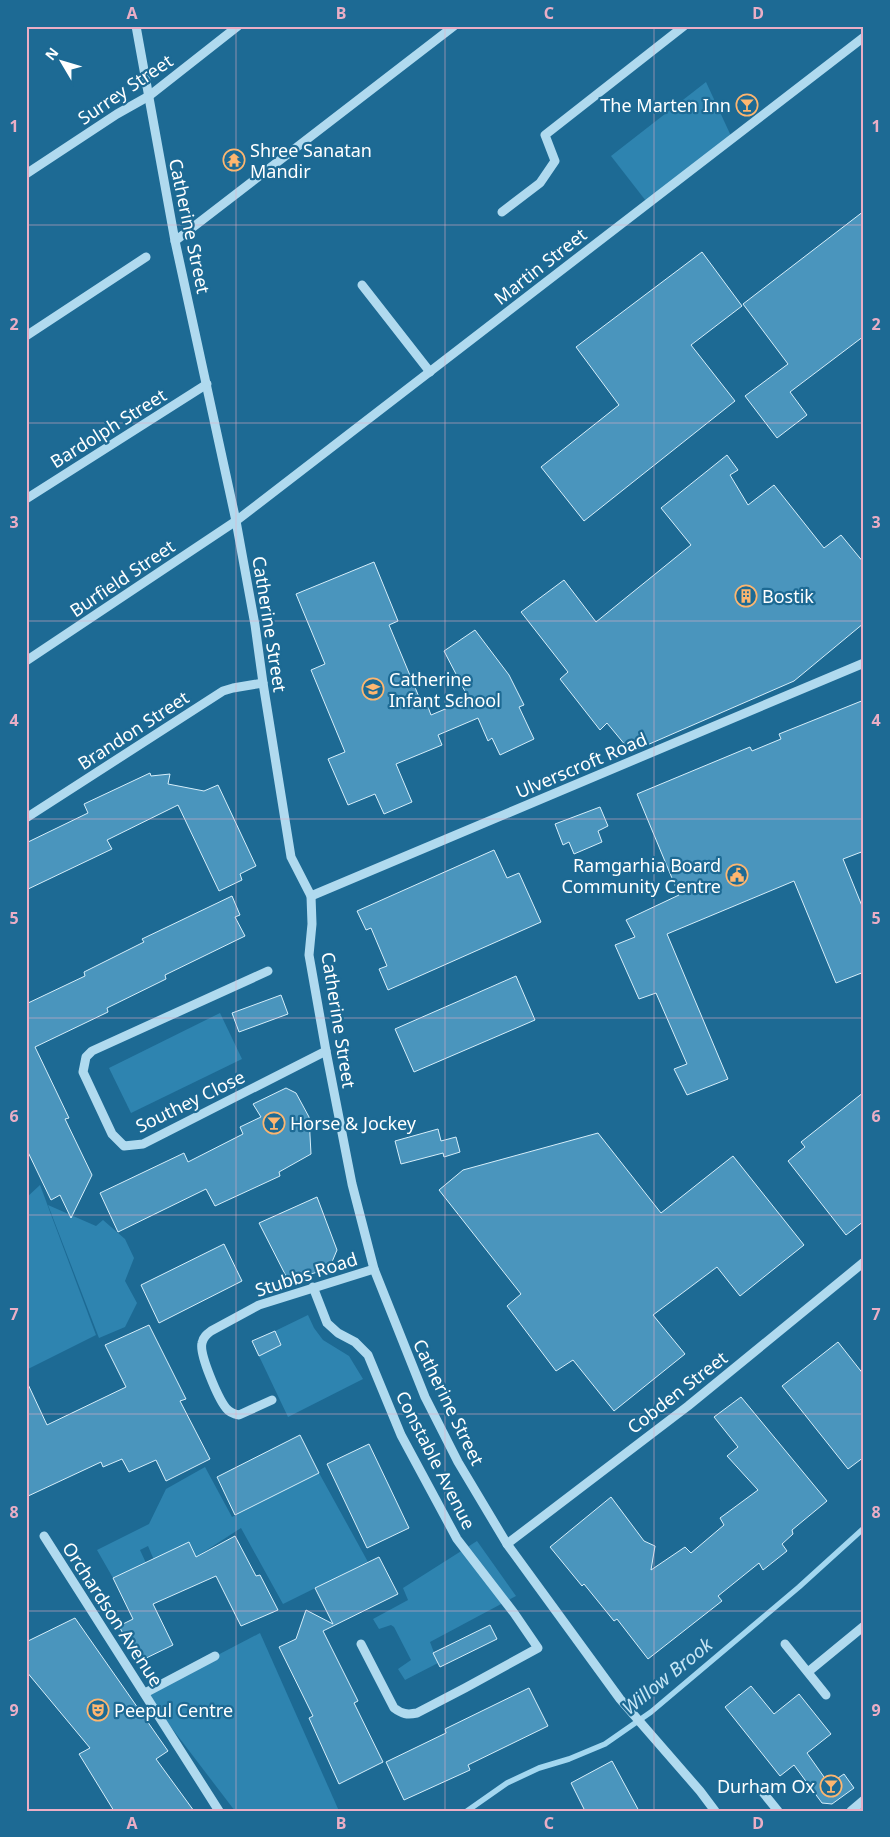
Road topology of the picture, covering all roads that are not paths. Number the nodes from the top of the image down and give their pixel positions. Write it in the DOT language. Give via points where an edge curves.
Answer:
graph roads {
  1 [pos="136,26"];
  2 [pos="238,26"];
  3 [pos="454,26"];
  4 [pos="684,26"];
  5 [pos="864,37"];
  6 [pos="149,96"];
  7 [pos="26,174"];
  8 [pos="502,212"];
  9 [pos="175,242"];
  10 [pos="146,257"];
  11 [pos="362,285"];
  12 [pos="26,336"];
  13 [pos="430,372"];
  14 [pos="207,384"];
  15 [pos="26,499"];
  16 [pos="236,521"];
  17 [pos="26,662"];
  18 [pos="864,663"];
  19 [pos="262,683"];
  20 [pos="26,818"];
  21 [pos="311,896"];
  22 [pos="268,971"];
  23 [pos="326,1051"];
  24 [pos="864,1262"];
  25 [pos="374,1269"];
  26 [pos="312,1287"];
  27 [pos="272,1400"];
  28 [pos="44,1536"];
  29 [pos="507,1544"];
  30 [pos="864,1626"];
  31 [pos="360,1644"];
  32 [pos="785,1644"];
  33 [pos="215,1656"];
  34 [pos="808,1672"];
  35 [pos="145,1694"];
  36 [pos="826,1695"];
  37 [pos="761,1790"];
  38 [pos="864,1800"];
  39 [pos="219,1811"];
  40 [pos="715,1811"];
  41 [pos="778,1811"];
  42 [pos="851,1811"];
  1 -- 6 [label="street, Catherine Street"];
  2 -- 6 [label="street, Surrey Street"];
  3 -- 9 [label="street"];
  4 -- 8 [label="street" via="545,135 555,161 540,183"];
  5 -- 13 [label="street, Martin Street"];
  6 -- 7 [label="street, Surrey Street"];
  6 -- 9 [label="street, Catherine Street"];
  9 -- 14 [label="street, Catherine Street"];
  10 -- 12 [label="street"];
  11 -- 13 [label="street"];
  13 -- 16 [label="street, Martin Street"];
  14 -- 15 [label="street, Bardolph Street"];
  14 -- 16 [label="street, Catherine Street"];
  16 -- 17 [label="street, Burfield Street"];
  16 -- 19 [label="street, Catherine Street"];
  18 -- 21 [label="street, Ulverscroft Road"];
  19 -- 20 [label="street, Brandon Street" via="223,691"];
  19 -- 21 [label="street, Catherine Street" via="291,857"];
  21 -- 23 [label="street, Catherine Street" via="309,955"];
  22 -- 23 [label="street, Southey Close" via="92,1051 86,1057 83,1072 112,1134 124,1146 144,1144"];
  23 -- 25 [label="street, Catherine Street" via="352,1184"];
  24 -- 29 [label="street, Cobden Street" via="688,1406"];
  25 -- 26 [label="street, Stubbs Road"];
  25 -- 29 [label="street, Catherine Street" via="425,1397 458,1462"];
  26 -- 27 [label="street, Stubbs Road" via="258,1305 211,1331 202,1343 202,1358 229,1412 239,1415"];
  26 -- 31 [label="street, Constable Avenue" via="327,1323 368,1355 401,1435 457,1539 538,1648 408,1715 394,1708"];
  28 -- 35 [label="street, Orchardson Avenue"];
  29 -- 40 [label="street, Catherine Street" via="620,1699"];
  30 -- 34 [label="street"];
  32 -- 34 [label="street"];
  33 -- 35 [label="street"];
  34 -- 36 [label="street"];
  35 -- 39 [label="street, Orchardson Avenue"];
  37 -- 41 [label="street"];
  38 -- 42 [label="street"];
}
